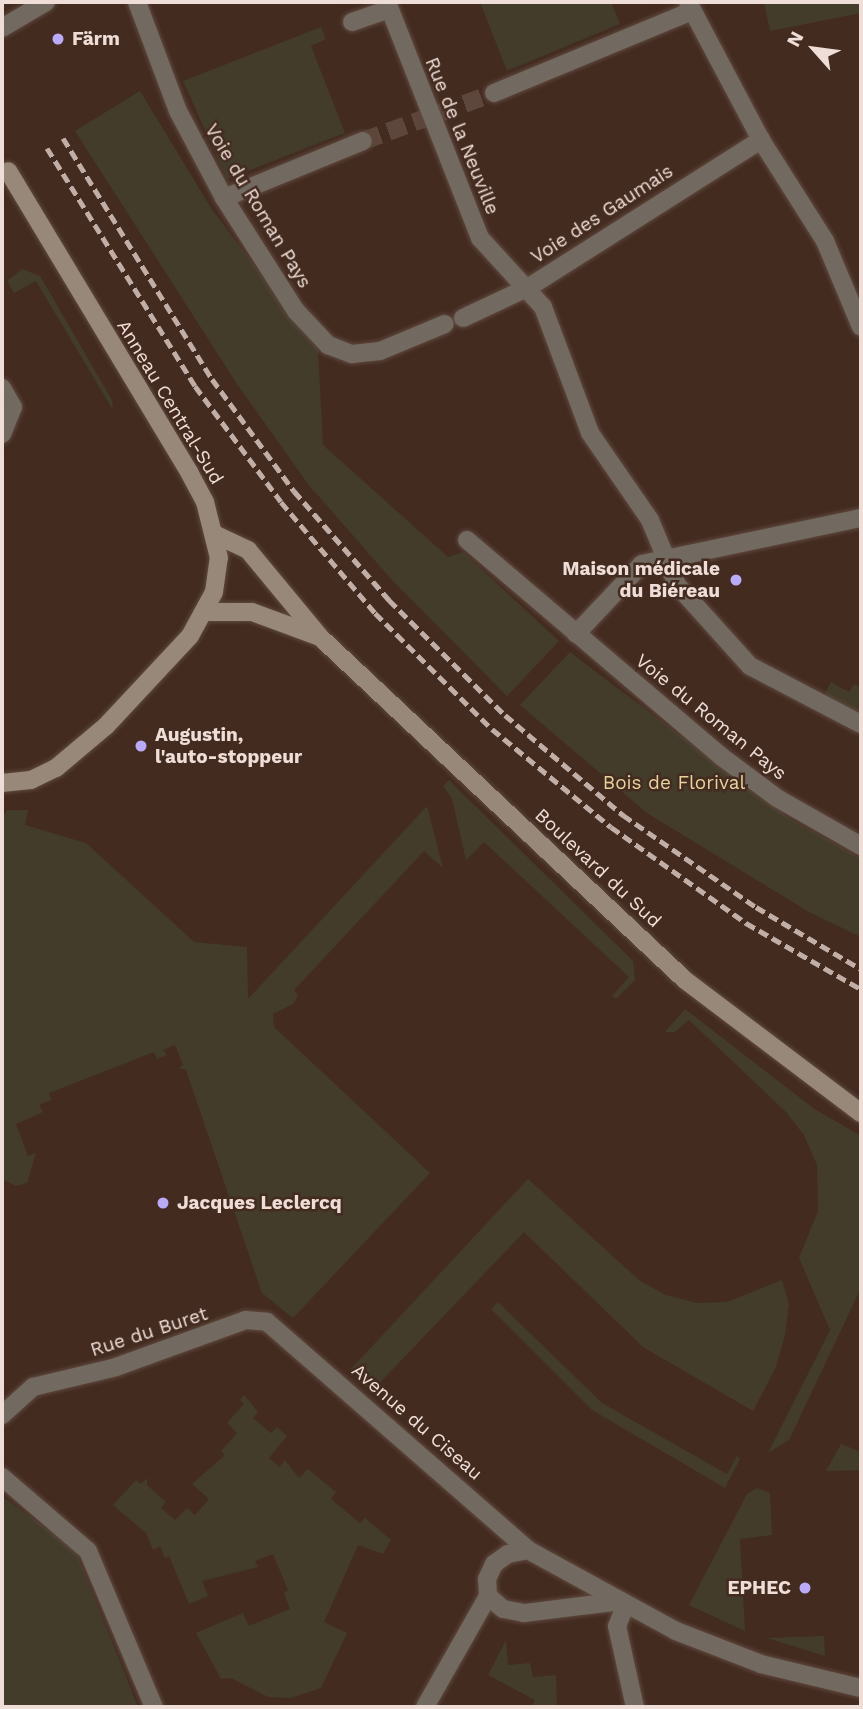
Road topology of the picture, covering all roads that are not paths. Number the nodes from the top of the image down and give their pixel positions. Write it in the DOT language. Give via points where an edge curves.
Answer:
graph roads {
  1 [pos="46,2"];
  2 [pos="137,2"];
  3 [pos="388,5"];
  4 [pos="690,6"];
  5 [pos="352,22"];
  6 [pos="2,28"];
  7 [pos="494,93"];
  8 [pos="761,140"];
  9 [pos="363,141"];
  10 [pos="8,172"];
  11 [pos="224,198"];
  12 [pos="529,287"];
  13 [pos="463,318"];
  14 [pos="445,324"];
  15 [pos="861,327"];
  16 [pos="3,392"];
  17 [pos="2,432"];
  18 [pos="861,518"];
  19 [pos="215,534"];
  20 [pos="467,540"];
  21 [pos="668,558"];
  22 [pos="205,612"];
  23 [pos="576,634"];
  24 [pos="320,637"];
  25 [pos="861,724"];
  26 [pos="2,783"];
  27 [pos="861,846"];
  28 [pos="861,1113"];
  29 [pos="276,1328"];
  30 [pos="2,1415"];
  31 [pos="2,1477"];
  32 [pos="528,1550"];
  33 [pos="488,1596"];
  34 [pos="624,1603"];
  35 [pos="861,1688"];
  36 [pos="154,1707"];
  37 [pos="425,1707"];
  38 [pos="635,1707"];
  1 -- 6 [label="street"];
  2 -- 11 [label="street, Voie du Roman Pays" via="178,111"];
  3 -- 5 [label="street"];
  3 -- 12 [label="street, Rue de la Neuville" via="480,237"];
  4 -- 7 [label="street"];
  4 -- 8 [label="street"];
  8 -- 12 [label="street, Voie des Gaumais"];
  8 -- 15 [label="street" via="825,241"];
  9 -- 11 [label="street"];
  10 -- 19 [label="main road, Anneau Central-Sud" via="189,471"];
  11 -- 14 [label="street, Voie du Roman Pays" via="296,311 328,345 352,354 380,351"];
  12 -- 13 [label="street, Voie des Gaumais"];
  12 -- 21 [label="street, Rue de la Neuville" via="543,307 590,433 640,504"];
  16 -- 17 [label="street" via="13,407"];
  18 -- 21 [label="street"];
  19 -- 22 [label="main road, Anneau Central-Sud" via="217,575"];
  19 -- 24 [label="main road, Boulevard du Sud" via="248,550"];
  20 -- 23 [label="street, Voie du Roman Pays"];
  21 -- 23 [label="street" via="642,564"];
  21 -- 25 [label="street, Rue de la Neuville" via="677,584 750,666"];
  22 -- 24 [label="main road, Boulevard du Sud" via="252,612"];
  22 -- 26 [label="main road, Anneau Central-Sud" via="190,636 85,747 32,780"];
  23 -- 27 [label="street, Voie du Roman Pays" via="777,798"];
  24 -- 28 [label="main road, Boulevard du Sud" via="685,980"];
  29 -- 30 [label="street, Rue du Buret" via="246,1320 116,1367 33,1387"];
  29 -- 32 [label="street, Avenue du Ciseau"];
  31 -- 36 [label="street" via="88,1551"];
  32 -- 33 [label="street" via="508,1553 494,1564 487,1579"];
  32 -- 34 [label="street, Avenue du Ciseau"];
  33 -- 34 [label="street" via="503,1609 524,1613"];
  33 -- 37 [label="street"];
  34 -- 35 [label="street, Avenue du Ciseau" via="676,1631 761,1664"];
  34 -- 38 [label="street" via="617,1626"];
}
